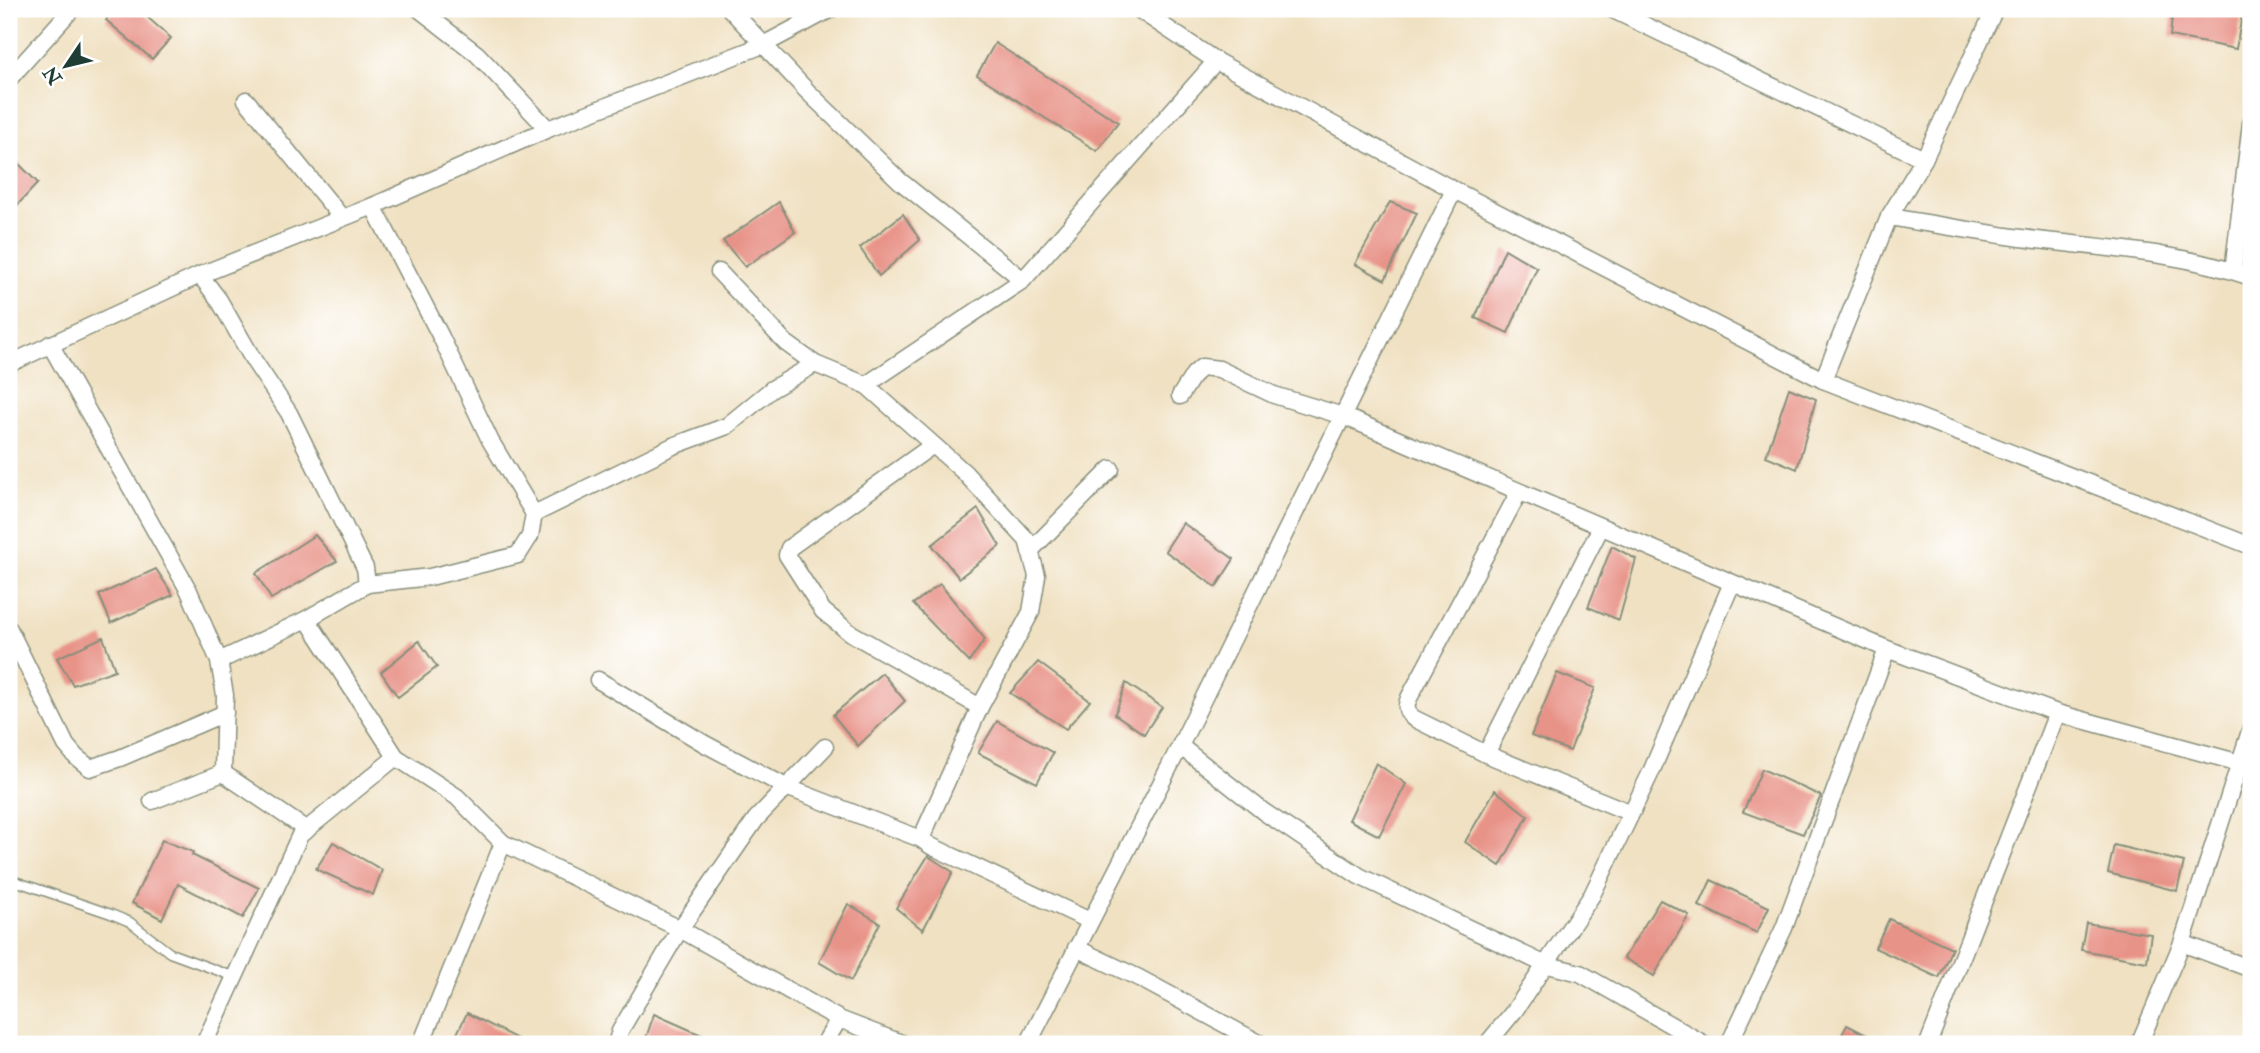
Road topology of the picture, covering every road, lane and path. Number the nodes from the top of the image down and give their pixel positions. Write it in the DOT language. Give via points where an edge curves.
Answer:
graph roads {
  1 [pos="72,9"];
  2 [pos="419,9"];
  3 [pos="730,9"];
  4 [pos="831,9"];
  5 [pos="1138,9"];
  6 [pos="1611,9"];
  7 [pos="1995,9"];
  8 [pos="763,45"];
  9 [pos="1216,61"];
  10 [pos="9,79"];
  11 [pos="246,100"];
  12 [pos="2251,123"];
  13 [pos="548,129"];
  14 [pos="1924,159"];
  15 [pos="1454,190"];
  16 [pos="373,206"];
  17 [pos="1889,217"];
  18 [pos="342,218"];
  19 [pos="2233,271"];
  20 [pos="719,272"];
  21 [pos="200,275"];
  22 [pos="2251,277"];
  23 [pos="1023,280"];
  24 [pos="50,344"];
  25 [pos="9,364"];
  26 [pos="815,364"];
  27 [pos="1823,380"];
  28 [pos="866,385"];
  29 [pos="1180,396"];
  30 [pos="1343,416"];
  31 [pos="933,445"];
  32 [pos="1111,469"];
  33 [pos="1519,492"];
  34 [pos="534,514"];
  35 [pos="1601,527"];
  36 [pos="2251,546"];
  37 [pos="1030,551"];
  38 [pos="1732,583"];
  39 [pos="367,584"];
  40 [pos="307,619"];
  41 [pos="9,629"];
  42 [pos="1887,649"];
  43 [pos="219,661"];
  44 [pos="598,680"];
  45 [pos="979,707"];
  46 [pos="225,713"];
  47 [pos="2057,713"];
  48 [pos="2251,728"];
  49 [pos="1180,746"];
  50 [pos="825,747"];
  51 [pos="1486,754"];
  52 [pos="396,757"];
  53 [pos="2246,764"];
  54 [pos="223,773"];
  55 [pos="786,787"];
  56 [pos="152,801"];
  57 [pos="1631,813"];
  58 [pos="307,830"];
  59 [pos="920,839"];
  60 [pos="503,843"];
  61 [pos="9,879"];
  62 [pos="1090,921"];
  63 [pos="680,929"];
  64 [pos="2182,943"];
  65 [pos="1076,948"];
  66 [pos="1544,964"];
  67 [pos="2251,969"];
  68 [pos="235,977"];
  69 [pos="839,1019"];
  70 [pos="204,1044"];
  71 [pos="421,1044"];
  72 [pos="616,1044"];
  73 [pos="824,1044"];
  74 [pos="904,1044"];
  75 [pos="1028,1044"];
  76 [pos="1261,1044"];
  77 [pos="1487,1044"];
  78 [pos="1704,1044"];
  79 [pos="1729,1044"];
  80 [pos="1928,1044"];
  81 [pos="2139,1044"];
  1 -- 10 [label="street"];
  2 -- 13 [label="street" via="477,54"];
  3 -- 8 [label="street"];
  4 -- 8 [label="street"];
  5 -- 9 [label="street"];
  6 -- 14 [label="street"];
  7 -- 14 [label="street"];
  8 -- 13 [label="street"];
  8 -- 23 [label="street" via="900,181"];
  9 -- 15 [label="street"];
  9 -- 23 [label="street"];
  11 -- 18 [label="street"];
  12 -- 19 [label="street"];
  13 -- 16 [label="street"];
  14 -- 17 [label="street"];
  15 -- 27 [label="street"];
  15 -- 30 [label="street"];
  16 -- 18 [label="street"];
  16 -- 34 [label="street" via="490,440"];
  17 -- 19 [label="street" via="2125,248"];
  17 -- 27 [label="street"];
  18 -- 21 [label="street"];
  19 -- 22 [label="street"];
  20 -- 26 [label="street" via="786,343"];
  21 -- 24 [label="street"];
  21 -- 39 [label="street" via="289,413 365,568"];
  23 -- 28 [label="street"];
  24 -- 25 [label="street"];
  24 -- 43 [label="street" via="190,592"];
  26 -- 28 [label="street"];
  26 -- 34 [label="street" via="772,389 727,426 673,446"];
  27 -- 36 [label="street"];
  28 -- 31 [label="street"];
  29 -- 30 [label="street" via="1194,374 1202,367 1211,368 1274,395"];
  30 -- 33 [label="street"];
  30 -- 49 [label="street"];
  31 -- 37 [label="street" via="1027,540"];
  31 -- 45 [label="street" via="789,548 787,555 823,611 849,632"];
  32 -- 37 [label="street"];
  33 -- 35 [label="street"];
  33 -- 51 [label="street" via="1406,705 1413,718"];
  34 -- 39 [label="street" via="530,536 517,555 429,577"];
  35 -- 38 [label="street"];
  35 -- 51 [label="street"];
  37 -- 45 [label="street" via="1037,576 1031,612"];
  38 -- 42 [label="street"];
  38 -- 57 [label="street"];
  39 -- 40 [label="street"];
  40 -- 43 [label="street"];
  40 -- 52 [label="street"];
  41 -- 46 [label="street" via="66,746 90,768"];
  42 -- 47 [label="street"];
  42 -- 79 [label="street" via="1784,928"];
  43 -- 46 [label="street"];
  44 -- 55 [label="street"];
  45 -- 59 [label="street"];
  46 -- 54 [label="street"];
  47 -- 53 [label="street"];
  47 -- 80 [label="street"];
  48 -- 53 [label="street"];
  49 -- 62 [label="street"];
  49 -- 66 [label="street" via="1264,812 1359,876"];
  50 -- 55 [label="street"];
  51 -- 57 [label="street"];
  52 -- 58 [label="street"];
  52 -- 60 [label="street" via="457,797"];
  53 -- 64 [label="street"];
  54 -- 56 [label="street"];
  54 -- 58 [label="street"];
  55 -- 59 [label="street"];
  55 -- 63 [label="street" via="756,819"];
  57 -- 66 [label="street" via="1592,895"];
  58 -- 68 [label="street" via="300,835"];
  59 -- 62 [label="street"];
  60 -- 63 [label="street"];
  60 -- 71 [label="street"];
  61 -- 68 [label="lane" via="120,918 170,953"];
  62 -- 65 [label="street"];
  63 -- 69 [label="street"];
  63 -- 72 [label="street"];
  64 -- 67 [label="street"];
  64 -- 81 [label="street"];
  65 -- 75 [label="street"];
  65 -- 76 [label="street"];
  66 -- 77 [label="street"];
  66 -- 78 [label="street" via="1580,973"];
  68 -- 70 [label="street"];
  69 -- 73 [label="street"];
  69 -- 74 [label="street"];
}
